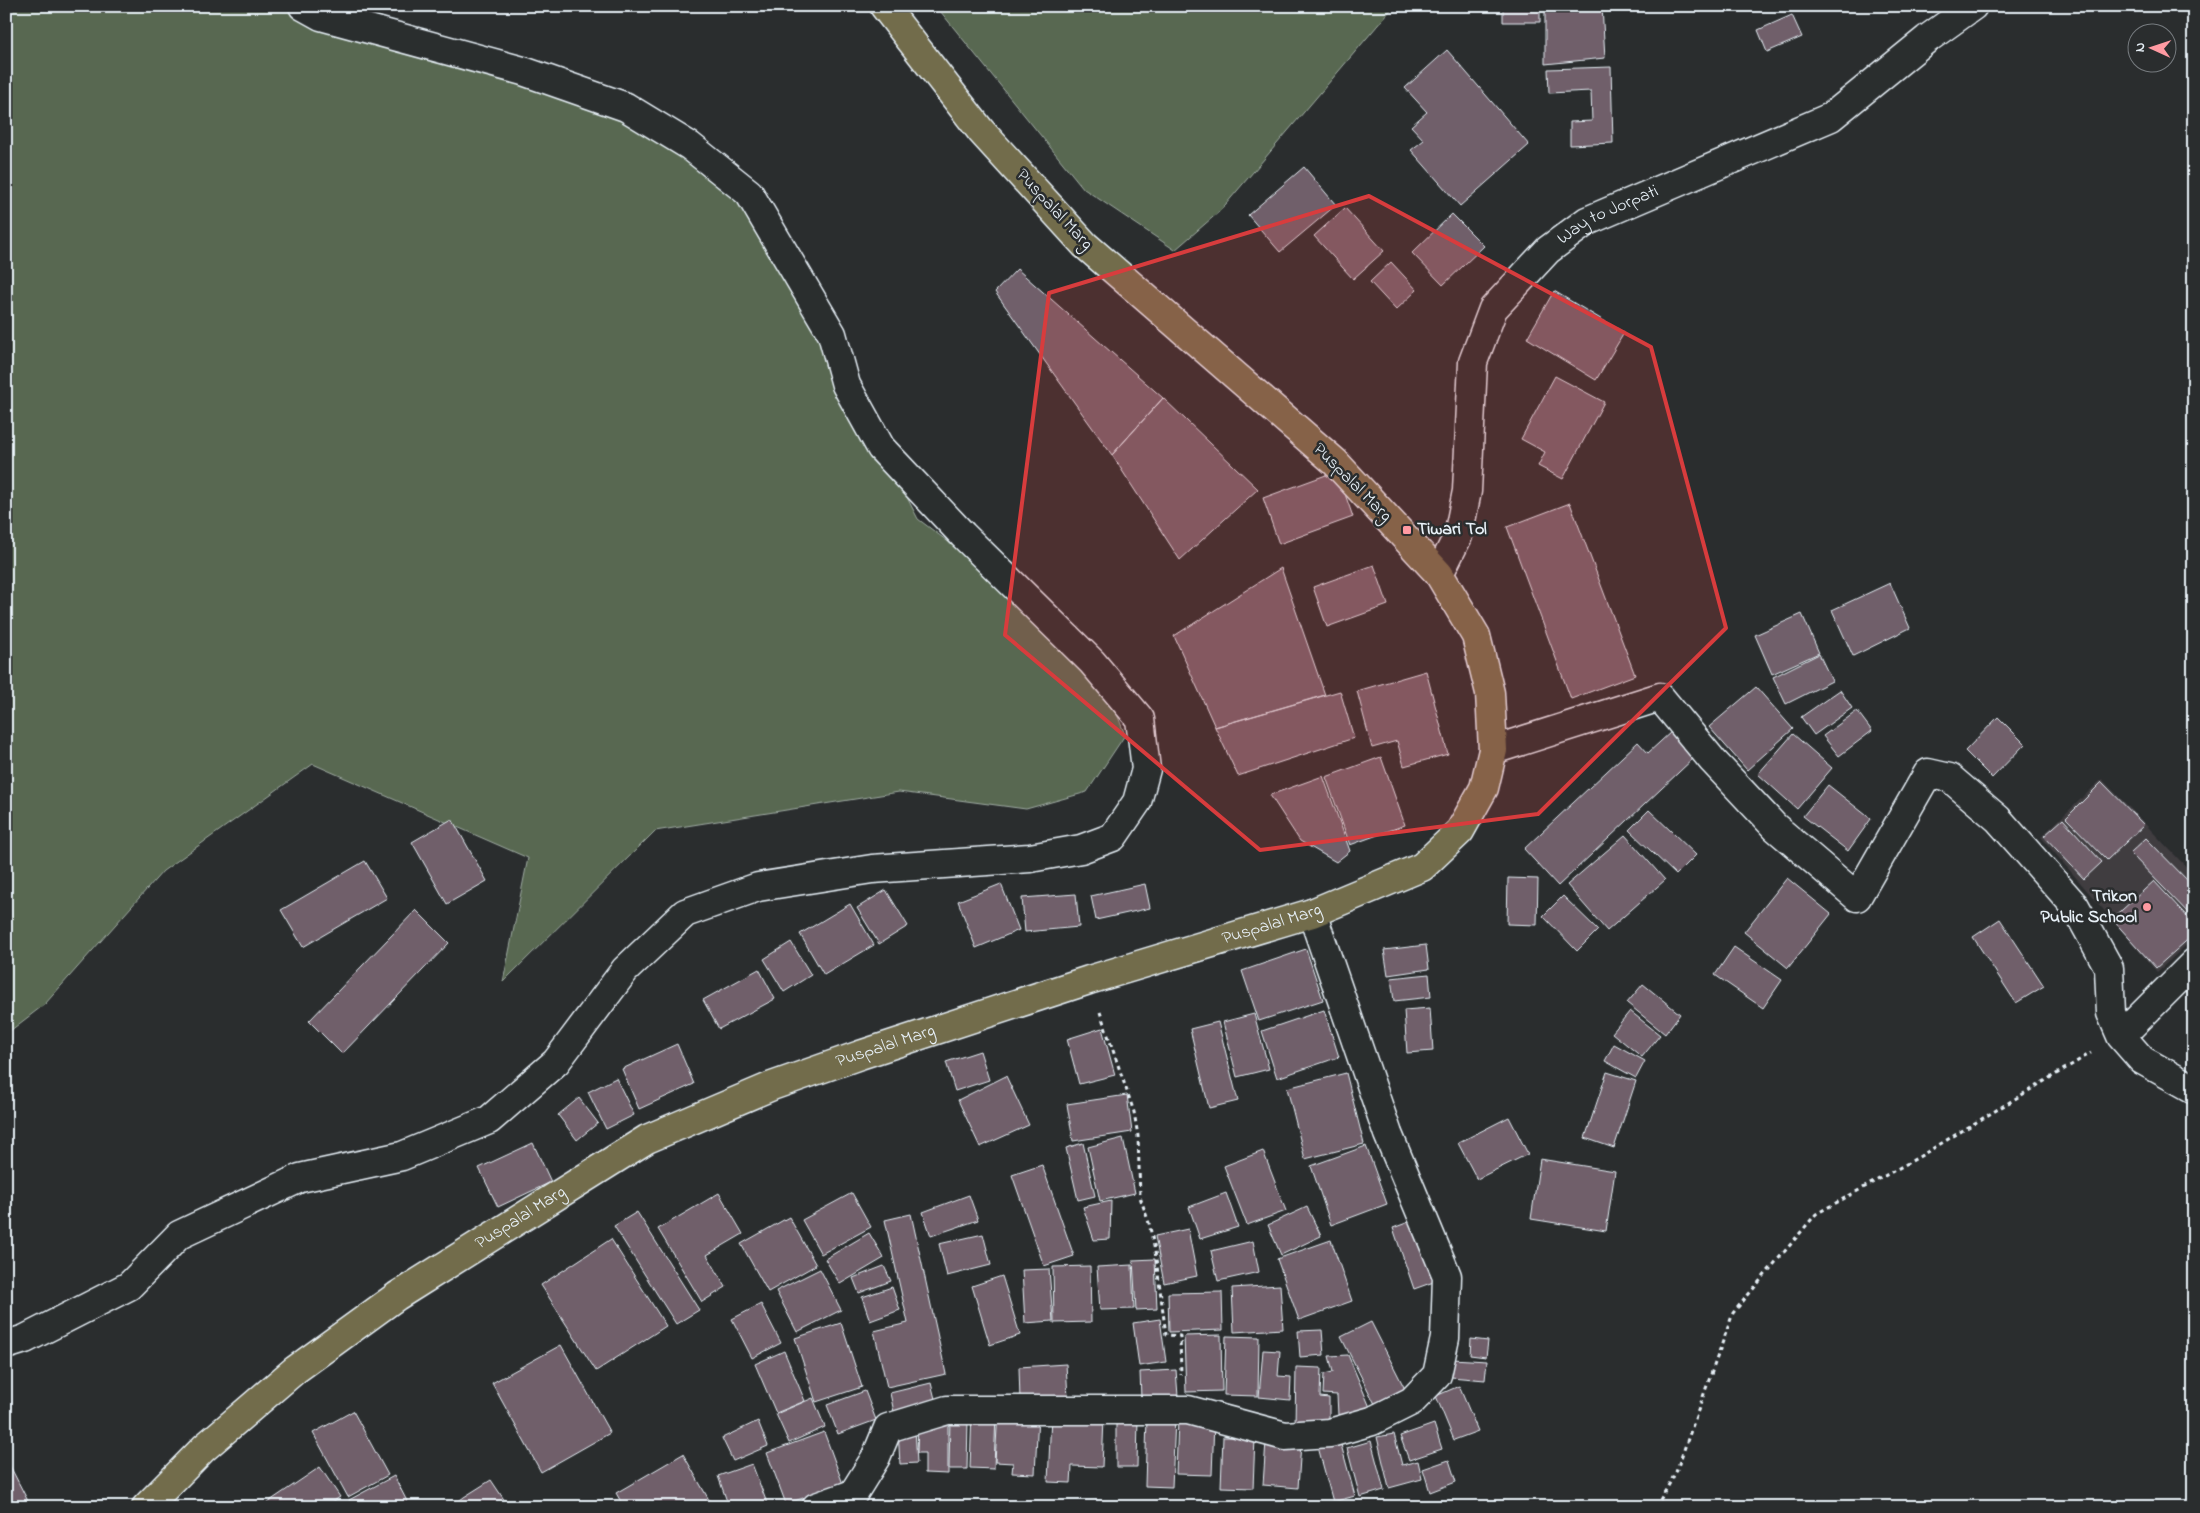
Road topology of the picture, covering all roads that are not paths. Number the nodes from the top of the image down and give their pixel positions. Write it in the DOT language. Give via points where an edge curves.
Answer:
graph roads {
  1 [pos="302,6"];
  2 [pos="884,6"];
  3 [pos="1973,6"];
  4 [pos="1440,574"];
  5 [pos="1493,750"];
  6 [pos="1312,914"];
  7 [pos="2194,963"];
  8 [pos="2121,1036"];
  9 [pos="2194,1089"];
  10 [pos="6,1345"];
  11 [pos="146,1507"];
  12 [pos="816,1507"];
  1 -- 10 [label="street" via="321,16 523,71 626,107 690,146 749,193 832,334 846,385 881,448 963,536 1092,662 1140,718 1146,770 1137,802 1113,836 1080,849 1030,858 853,872 758,887 685,913 625,970 556,1062 489,1120 402,1156 300,1178 179,1235 129,1286 25,1339"];
  2 -- 4 [label="main road, Puspalal Marg" via="981,131 1085,245 1335,462"];
  3 -- 4 [label="street, Way to Jorpati" via="1927,39 1831,118 1587,221 1548,250 1493,308 1473,362 1467,491 1458,536"];
  4 -- 5 [label="main road, Puspalal Marg" via="1476,636 1490,692"];
  5 -- 6 [label="main road, Puspalal Marg" via="1484,788 1460,831 1422,867"];
  5 -- 8 [label="street" via="1660,697 1713,761 1775,827 1857,896 1928,773 1950,778 1998,819 2075,906 2109,968 2111,1013"];
  6 -- 11 [label="main road, Puspalal Marg" via="1089,980 860,1055 772,1086 647,1139 397,1296 295,1370 204,1448"];
  6 -- 12 [label="street" via="1388,1134 1447,1276 1445,1338 1437,1375 1412,1401 1372,1421 1330,1433 1285,1436 1188,1410 947,1410 888,1428 876,1457 853,1494"];
  7 -- 8 [label="street"];
  8 -- 9 [label="street" via="2142,1060"];
}
